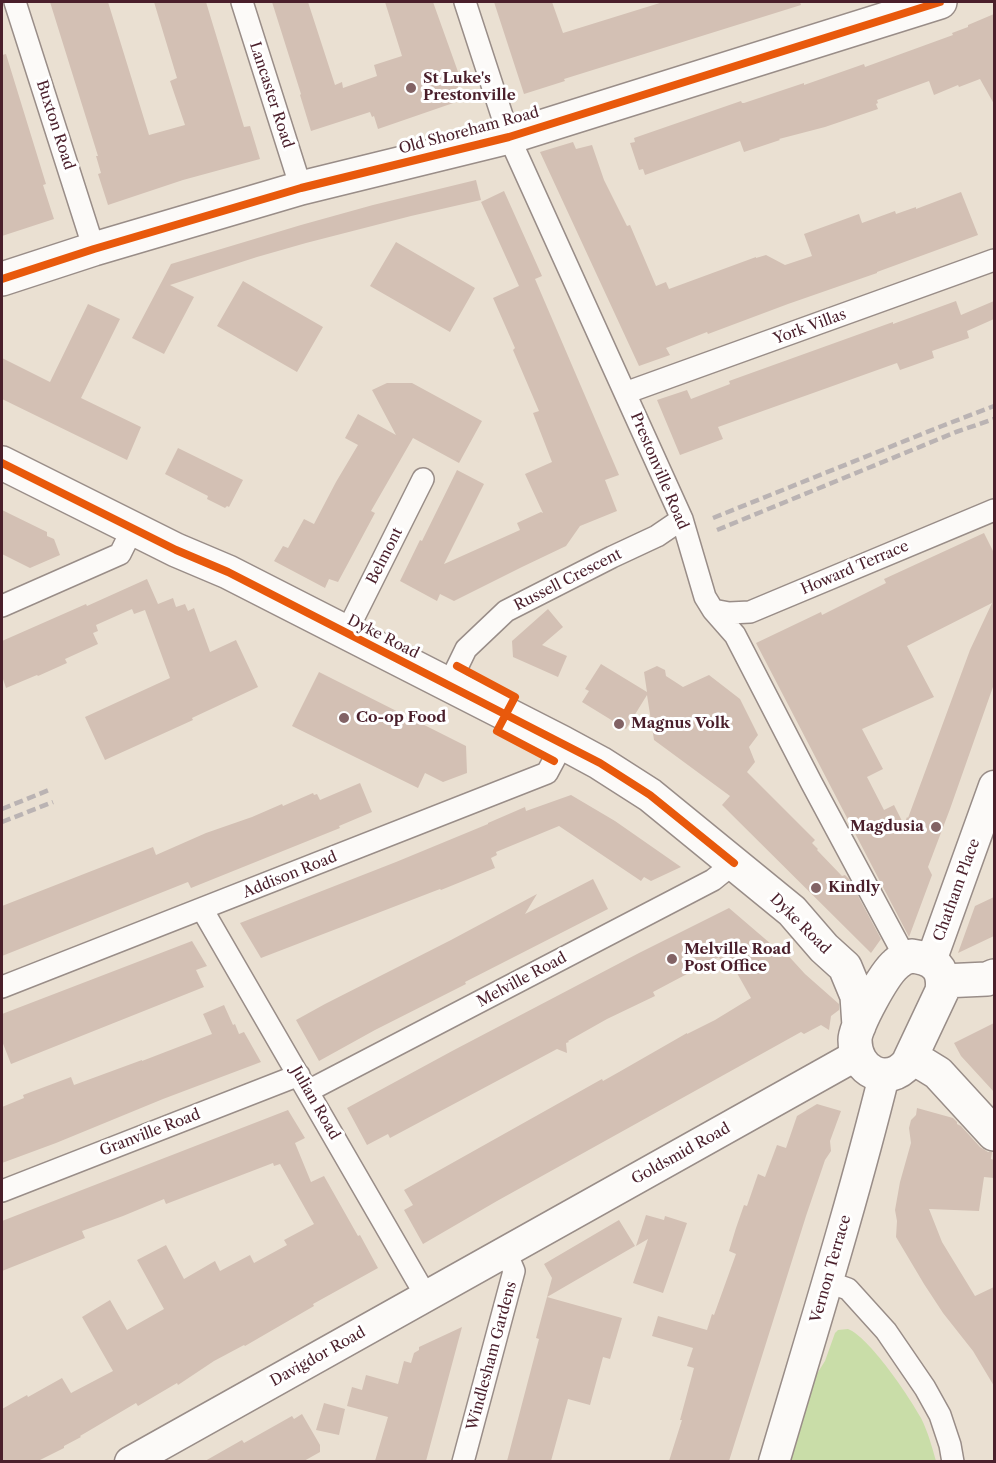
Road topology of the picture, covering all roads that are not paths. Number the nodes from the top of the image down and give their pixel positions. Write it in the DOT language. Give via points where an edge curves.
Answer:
graph roads {
  1 [pos="15,2"];
  2 [pos="242,2"];
  3 [pos="465,2"];
  4 [pos="940,2"];
  5 [pos="509,136"];
  6 [pos="301,188"];
  7 [pos="94,249"];
  8 [pos="994,260"];
  9 [pos="2,279"];
  10 [pos="625,393"];
  11 [pos="2,464"];
  12 [pos="423,479"];
  13 [pos="994,510"];
  14 [pos="682,519"];
  15 [pos="133,528"];
  16 [pos="2,606"];
  17 [pos="713,610"];
  18 [pos="346,633"];
  19 [pos="448,686"];
  20 [pos="563,743"];
  21 [pos="994,786"];
  22 [pos="734,864"];
  23 [pos="202,909"];
  24 [pos="845,967"];
  25 [pos="917,967"];
  26 [pos="994,976"];
  27 [pos="2,987"];
  28 [pos="858,1040"];
  29 [pos="912,1057"];
  30 [pos="884,1076"];
  31 [pos="303,1083"];
  32 [pos="994,1134"];
  33 [pos="2,1191"];
  34 [pos="506,1252"];
  35 [pos="828,1282"];
  36 [pos="426,1296"];
  37 [pos="130,1461"];
  38 [pos="463,1461"];
  39 [pos="774,1461"];
  40 [pos="953,1461"];
  1 -- 7 [label="street, Buxton Road"];
  2 -- 6 [label="street, Lancaster Road"];
  3 -- 5 [label="street, Prestonville Road"];
  4 -- 5 [label="main road, Old Shoreham Road"];
  5 -- 6 [label="main road, Old Shoreham Road"];
  5 -- 10 [label="street, Prestonville Road"];
  6 -- 7 [label="main road, Old Shoreham Road"];
  7 -- 9 [label="main road, Old Shoreham Road"];
  8 -- 10 [label="street, York Villas"];
  10 -- 14 [label="street, Prestonville Road"];
  11 -- 15 [label="main road, Dyke Road"];
  12 -- 18 [label="street, Belmont"];
  13 -- 17 [label="street, Howard Terrace" via="750,612"];
  14 -- 17 [label="street, Prestonville Road" via="705,597"];
  14 -- 19 [label="street, Russell Crescent" via="657,536 506,611 466,649"];
  15 -- 16 [label="street" via="120,554"];
  15 -- 18 [label="main road, Dyke Road"];
  17 -- 25 [label="street, Prestonville Road" via="735,635 811,782"];
  18 -- 19 [label="main road, Dyke Road"];
  19 -- 20 [label="main road, Dyke Road"];
  20 -- 22 [label="main road, Dyke Road" via="651,795"];
  20 -- 23 [label="street, Addison Road" via="547,773"];
  21 -- 25 [label="main road, Chatham Place"];
  22 -- 24 [label="main road, Dyke Road" via="792,911"];
  22 -- 31 [label="street, Melville Road" via="713,880"];
  23 -- 27 [label="street, Addison Road"];
  23 -- 31 [label="street, Julian Road"];
  24 -- 25 [label="main road"];
  24 -- 28 [label="main road, Dyke Road" via="857,996"];
  25 -- 26 [label="main road" via="987,979"];
  25 -- 28 [label="main road"];
  25 -- 29 [label="main road" via="942,991"];
  28 -- 30 [label="main road" via="864,1066"];
  28 -- 34 [label="main road, Goldsmid Road"];
  29 -- 30 [label="main road" via="899,1072"];
  29 -- 32 [label="main road" via="938,1073"];
  30 -- 35 [label="main road, Vernon Terrace"];
  31 -- 33 [label="street, Granville Road"];
  31 -- 36 [label="street, Julian Road"];
  34 -- 36 [label="main road, Davigdor Road"];
  34 -- 38 [label="street, Windlesham Gardens" via="514,1271"];
  35 -- 39 [label="main road, Vernon Terrace"];
  35 -- 40 [label="street" via="848,1289 886,1331 940,1416"];
  36 -- 37 [label="main road, Davigdor Road"];
}
